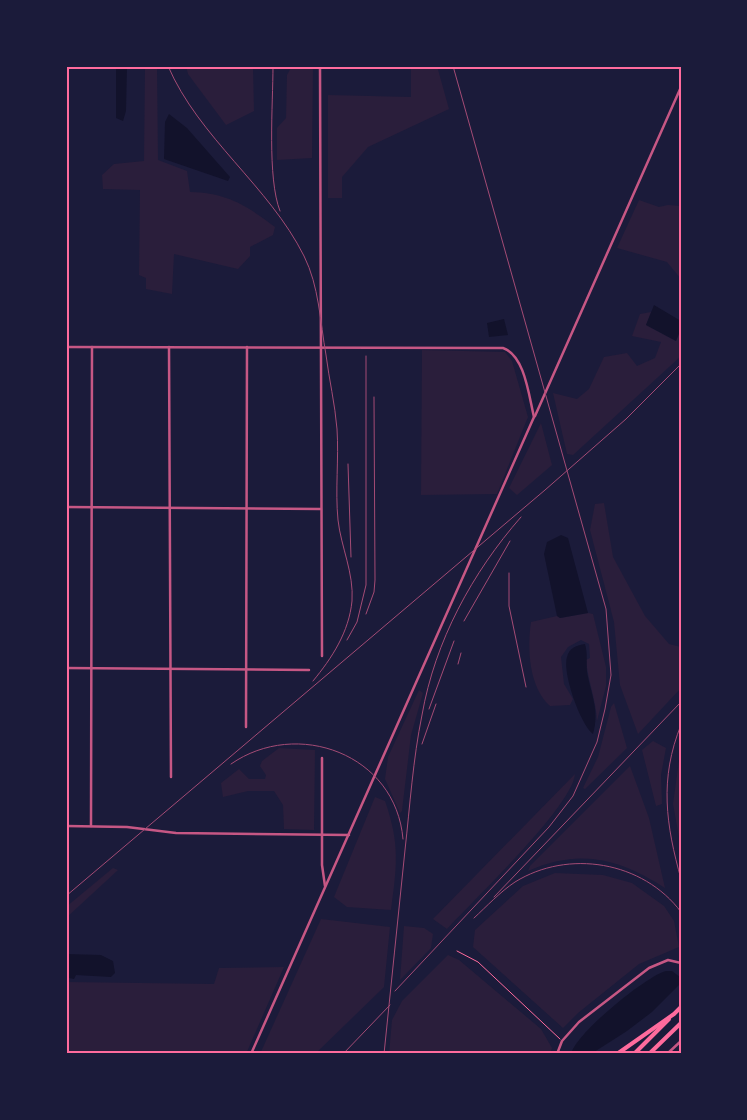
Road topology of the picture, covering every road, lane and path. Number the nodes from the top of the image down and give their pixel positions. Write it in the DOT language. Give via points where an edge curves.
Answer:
graph roads {
  1 [pos="320,66"];
  2 [pos="681,87"];
  3 [pos="66,347"];
  4 [pos="92,347"];
  5 [pos="169,347"];
  6 [pos="247,347"];
  7 [pos="321,347"];
  8 [pos="534,417"];
  9 [pos="66,507"];
  10 [pos="92,507"];
  11 [pos="170,508"];
  12 [pos="246,508"];
  13 [pos="321,509"];
  14 [pos="322,656"];
  15 [pos="66,668"];
  16 [pos="92,668"];
  17 [pos="170,669"];
  18 [pos="246,670"];
  19 [pos="309,670"];
  20 [pos="246,727"];
  21 [pos="322,758"];
  22 [pos="171,777"];
  23 [pos="66,826"];
  24 [pos="91,826"];
  25 [pos="322,835"];
  26 [pos="349,835"];
  27 [pos="326,887"];
  28 [pos="457,952"];
  29 [pos="681,962"];
  30 [pos="681,1007"];
  31 [pos="674,1014"];
  32 [pos="681,1023"];
  33 [pos="562,1041"];
  34 [pos="681,1041"];
  35 [pos="251,1054"];
  36 [pos="557,1054"];
  37 [pos="617,1054"];
  38 [pos="634,1054"];
  39 [pos="649,1054"];
  40 [pos="667,1054"];
  1 -- 7 [label="street"];
  2 -- 8 [label="street"];
  3 -- 4 [label="street"];
  4 -- 5 [label="street"];
  4 -- 10 [label="street"];
  5 -- 6 [label="street"];
  5 -- 11 [label="street"];
  6 -- 7 [label="street"];
  6 -- 12 [label="street"];
  7 -- 8 [label="street" via="503,348 511,351 520,364"];
  7 -- 13 [label="street"];
  8 -- 26 [label="street"];
  9 -- 10 [label="street"];
  10 -- 11 [label="street"];
  10 -- 16 [label="street"];
  11 -- 12 [label="street"];
  11 -- 17 [label="street"];
  12 -- 13 [label="street"];
  12 -- 18 [label="street"];
  13 -- 14 [label="street"];
  15 -- 16 [label="street"];
  16 -- 17 [label="street"];
  16 -- 24 [label="street"];
  17 -- 18 [label="street"];
  17 -- 22 [label="street"];
  18 -- 19 [label="street"];
  18 -- 20 [label="street"];
  21 -- 25 [label="street"];
  23 -- 24 [label="street"];
  24 -- 25 [label="street" via="179,833"];
  25 -- 26 [label="street"];
  25 -- 27 [label="street"];
  26 -- 27 [label="street"];
  27 -- 35 [label="street"];
  28 -- 33 [label="path" via="478,962"];
  29 -- 33 [label="street" via="668,960 648,968 579,1022"];
  30 -- 31 [label="main road"];
  31 -- 37 [label="main road"];
  31 -- 38 [label="main road"];
  32 -- 39 [label="main road"];
  33 -- 36 [label="street"];
  34 -- 40 [label="street"];
}
